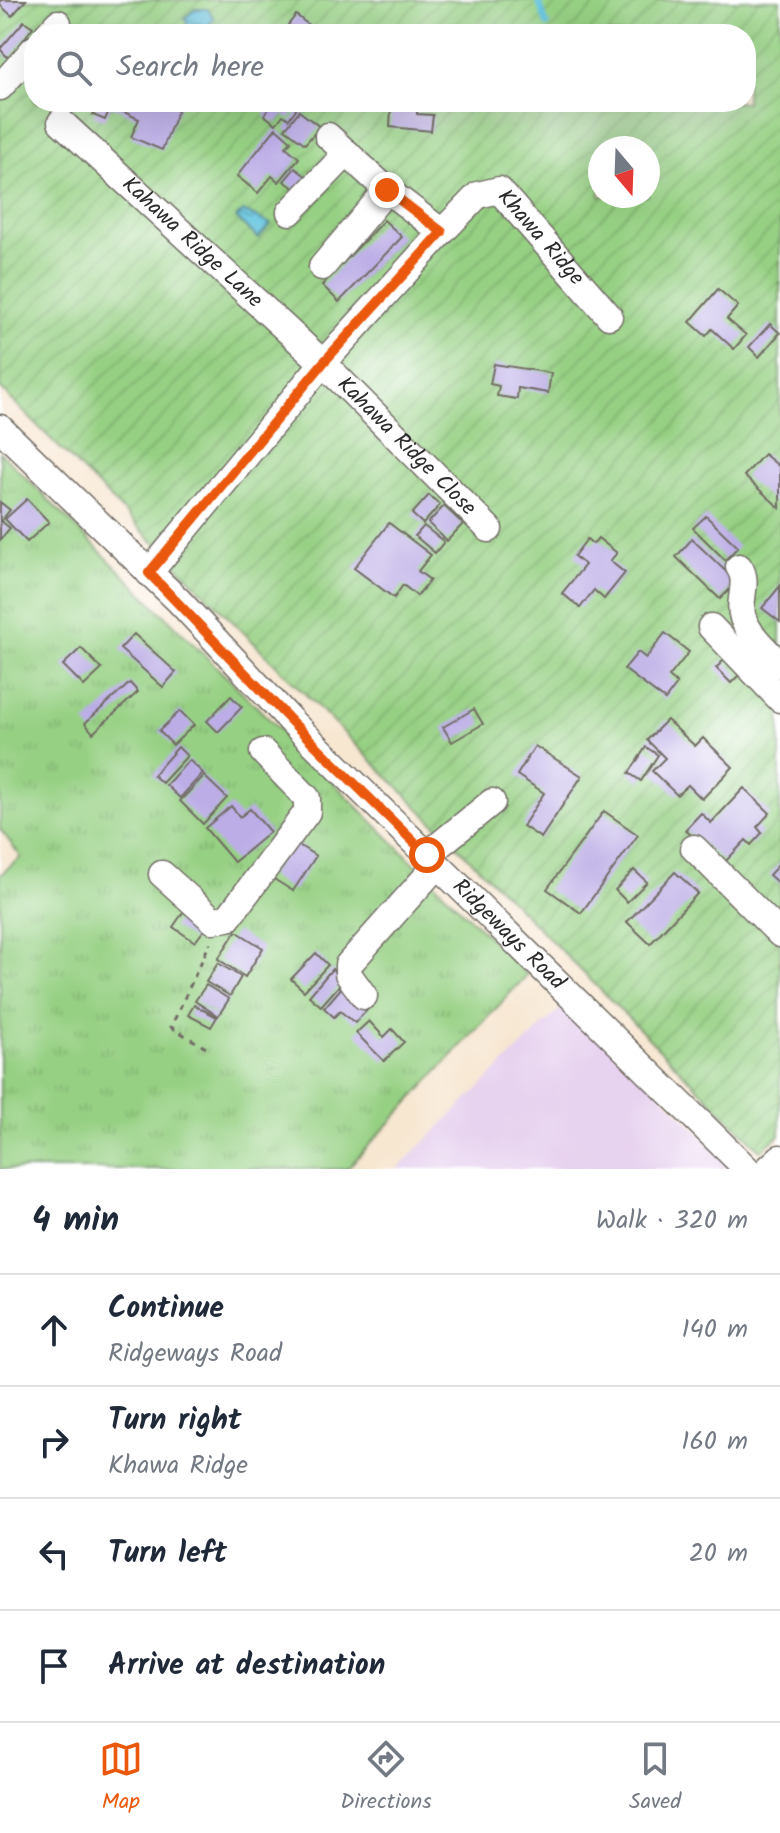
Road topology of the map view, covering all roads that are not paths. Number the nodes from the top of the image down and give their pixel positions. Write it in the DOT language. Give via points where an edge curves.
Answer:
graph roads {
  1 [pos="24,60"];
  2 [pos="0,87"];
  3 [pos="61,122"];
  4 [pos="387,190"];
  5 [pos="290,212"];
  6 [pos="442,232"];
  7 [pos="322,267"];
  8 [pos="609,316"];
  9 [pos="323,363"];
  10 [pos="0,428"];
  11 [pos="489,529"];
  12 [pos="739,567"];
  13 [pos="149,573"];
  14 [pos="711,627"];
  15 [pos="780,665"];
  16 [pos="780,699"];
  17 [pos="263,752"];
  18 [pos="492,802"];
  19 [pos="694,848"];
  20 [pos="432,860"];
  21 [pos="162,874"];
  22 [pos="780,934"];
  23 [pos="364,996"];
  24 [pos="780,1158"];
  25 [pos="747,1169"];
  26 [pos="768,1169"];
  1 -- 2 [label="street"];
  3 -- 9 [label="street, Kahawa Ridge Lane"];
  4 -- 5 [label="street" via="338,145"];
  4 -- 6 [label="street"];
  4 -- 7 [label="street"];
  6 -- 8 [label="street, Khawa Ridge" via="478,195 499,190"];
  6 -- 9 [label="street, Khawa Ridge"];
  9 -- 11 [label="street, Kahawa Ridge Close"];
  9 -- 13 [label="street, Khawa Ridge"];
  10 -- 13 [label="street, Ridgeways Road"];
  12 -- 15 [label="street" via="745,622"];
  13 -- 20 [label="street, Ridgeways Road"];
  14 -- 16 [label="street"];
  17 -- 21 [label="street" via="307,798 307,812 228,918 213,920"];
  18 -- 20 [label="street"];
  19 -- 22 [label="street"];
  20 -- 23 [label="street" via="348,965 348,974"];
  20 -- 25 [label="street, Ridgeways Road"];
  24 -- 26 [label="street"];
}
